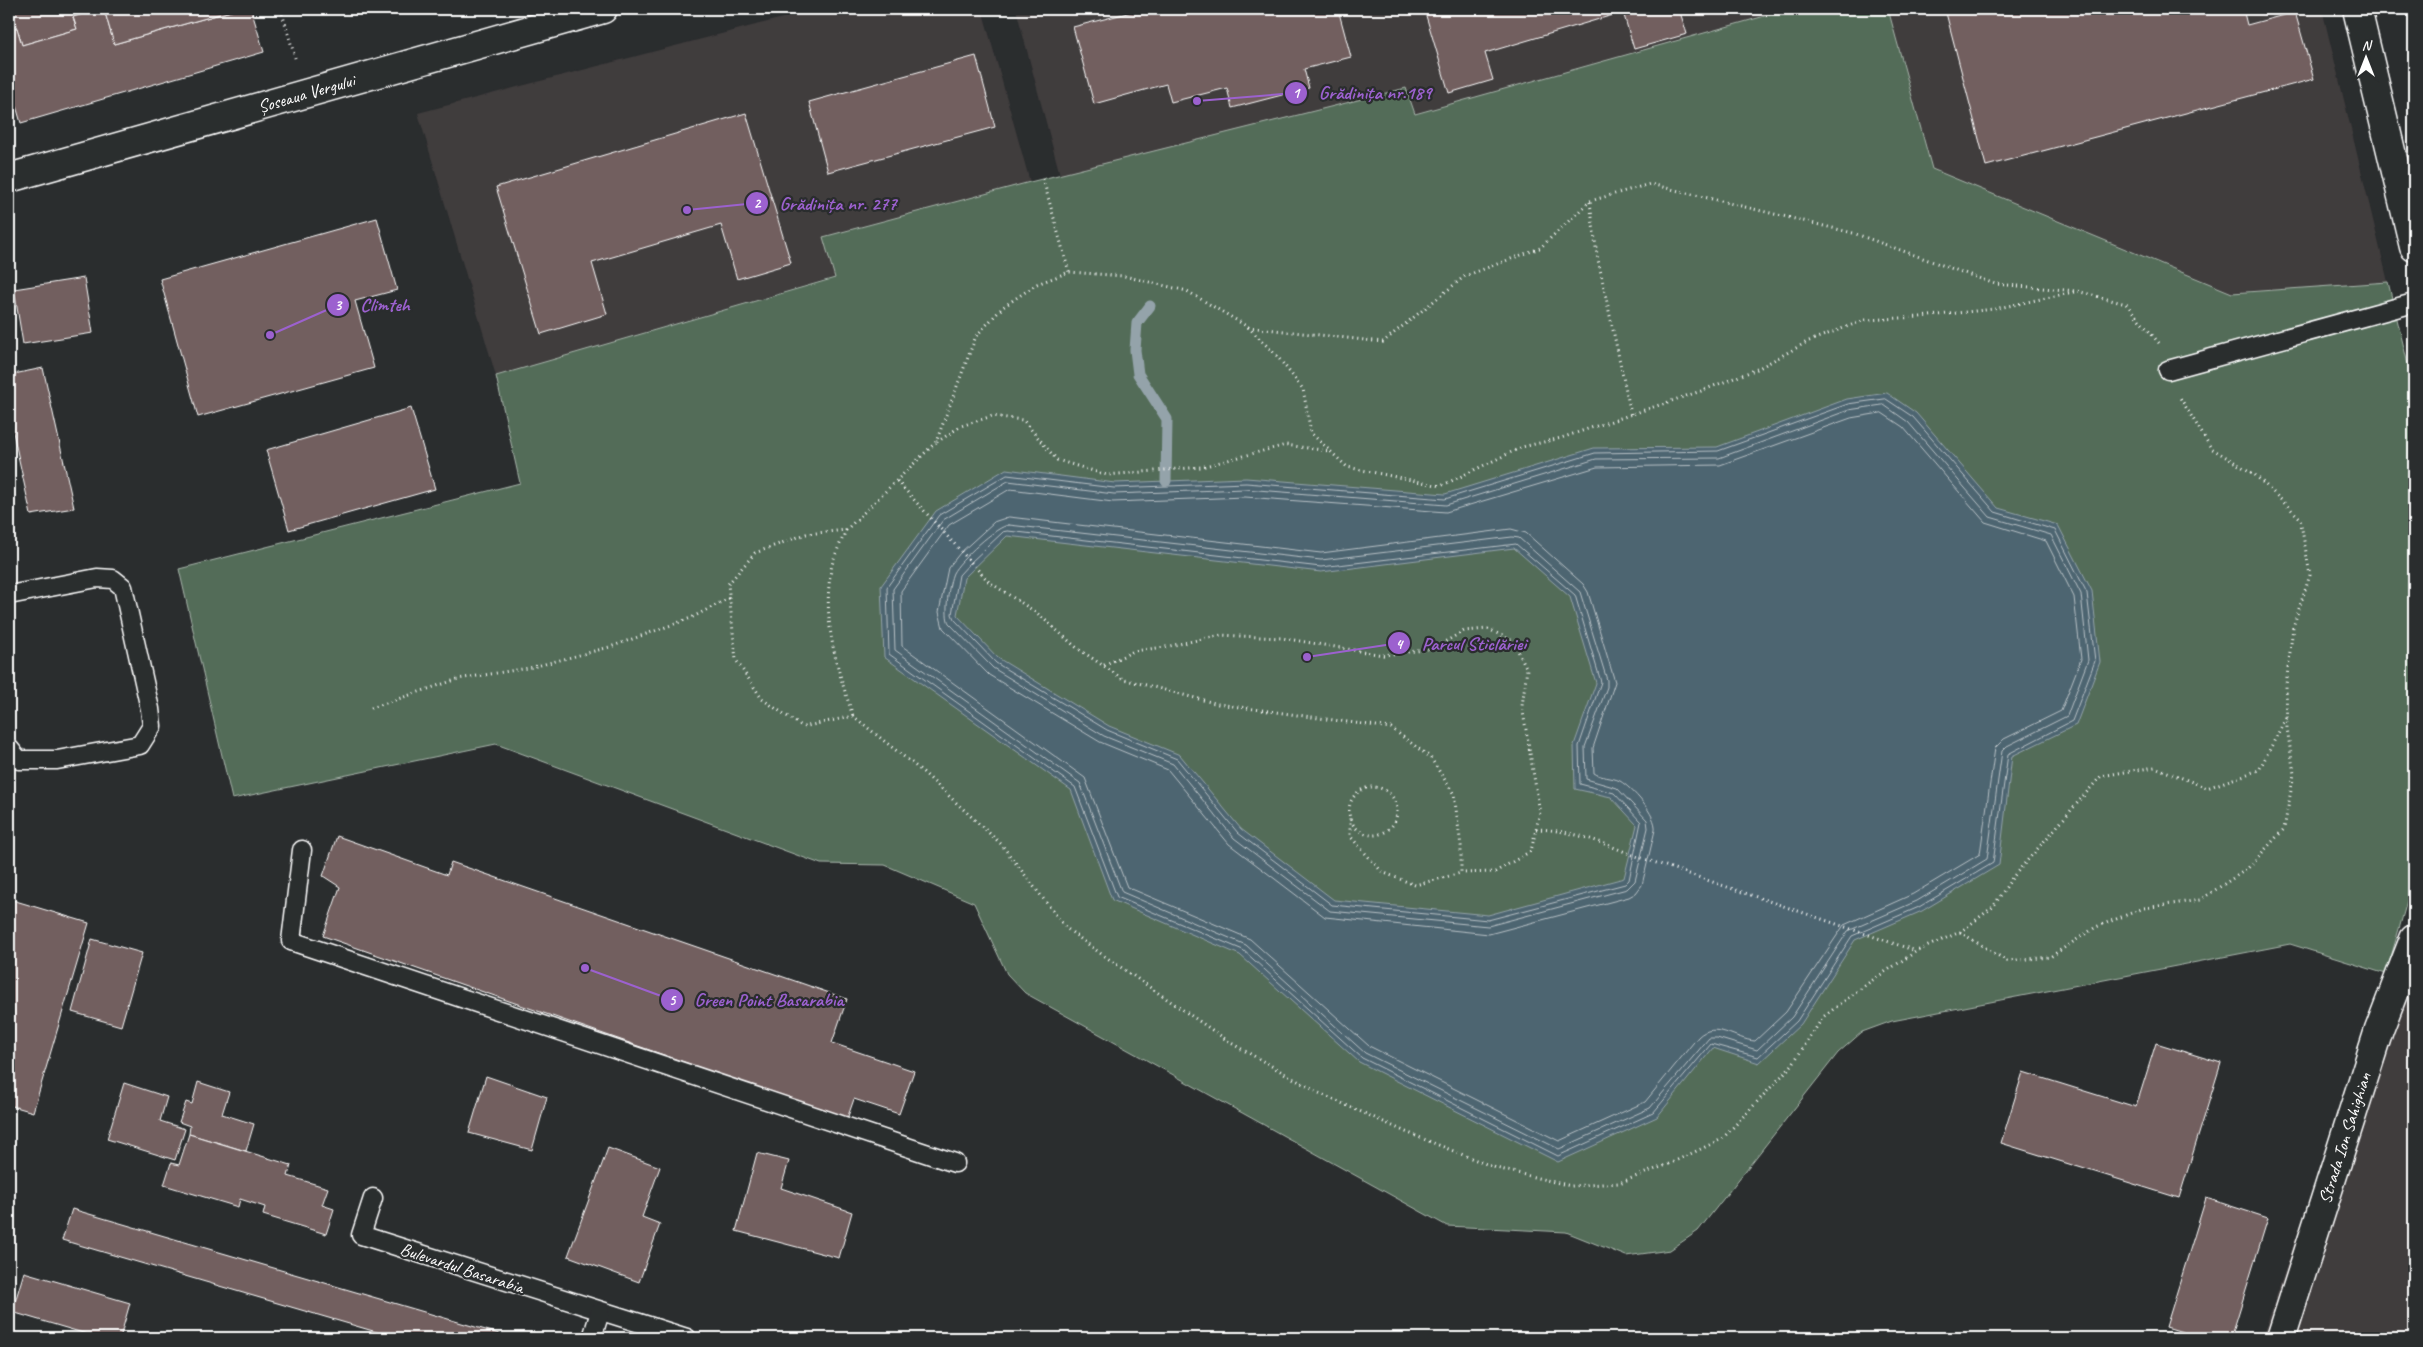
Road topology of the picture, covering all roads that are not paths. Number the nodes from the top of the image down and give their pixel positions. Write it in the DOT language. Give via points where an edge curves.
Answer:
graph roads {
  1 [pos="603,9"];
  2 [pos="2357,9"];
  3 [pos="9,176"];
  4 [pos="2414,247"];
  5 [pos="2414,303"];
  6 [pos="2168,370"];
  7 [pos="9,595"];
  8 [pos="9,748"];
  9 [pos="302,850"];
  10 [pos="2414,940"];
  11 [pos="956,1163"];
  12 [pos="374,1198"];
  13 [pos="600,1312"];
  14 [pos="592,1338"];
  15 [pos="687,1338"];
  16 [pos="2281,1338"];
  1 -- 3 [label="street, Șoseaua Vergului"];
  2 -- 4 [label="street"];
  5 -- 6 [label="lane"];
  7 -- 8 [label="lane" via="97,578 113,579 123,587 152,726 140,745 57,760 20,760"];
  9 -- 11 [label="lane" via="291,941"];
  10 -- 16 [label="street, Strada Ion Sahighian" via="2379,1030"];
  12 -- 13 [label="lane, Bulevardul Basarabia" via="361,1235"];
  13 -- 14 [label="lane"];
  13 -- 15 [label="lane, Bulevardul Basarabia"];
}
